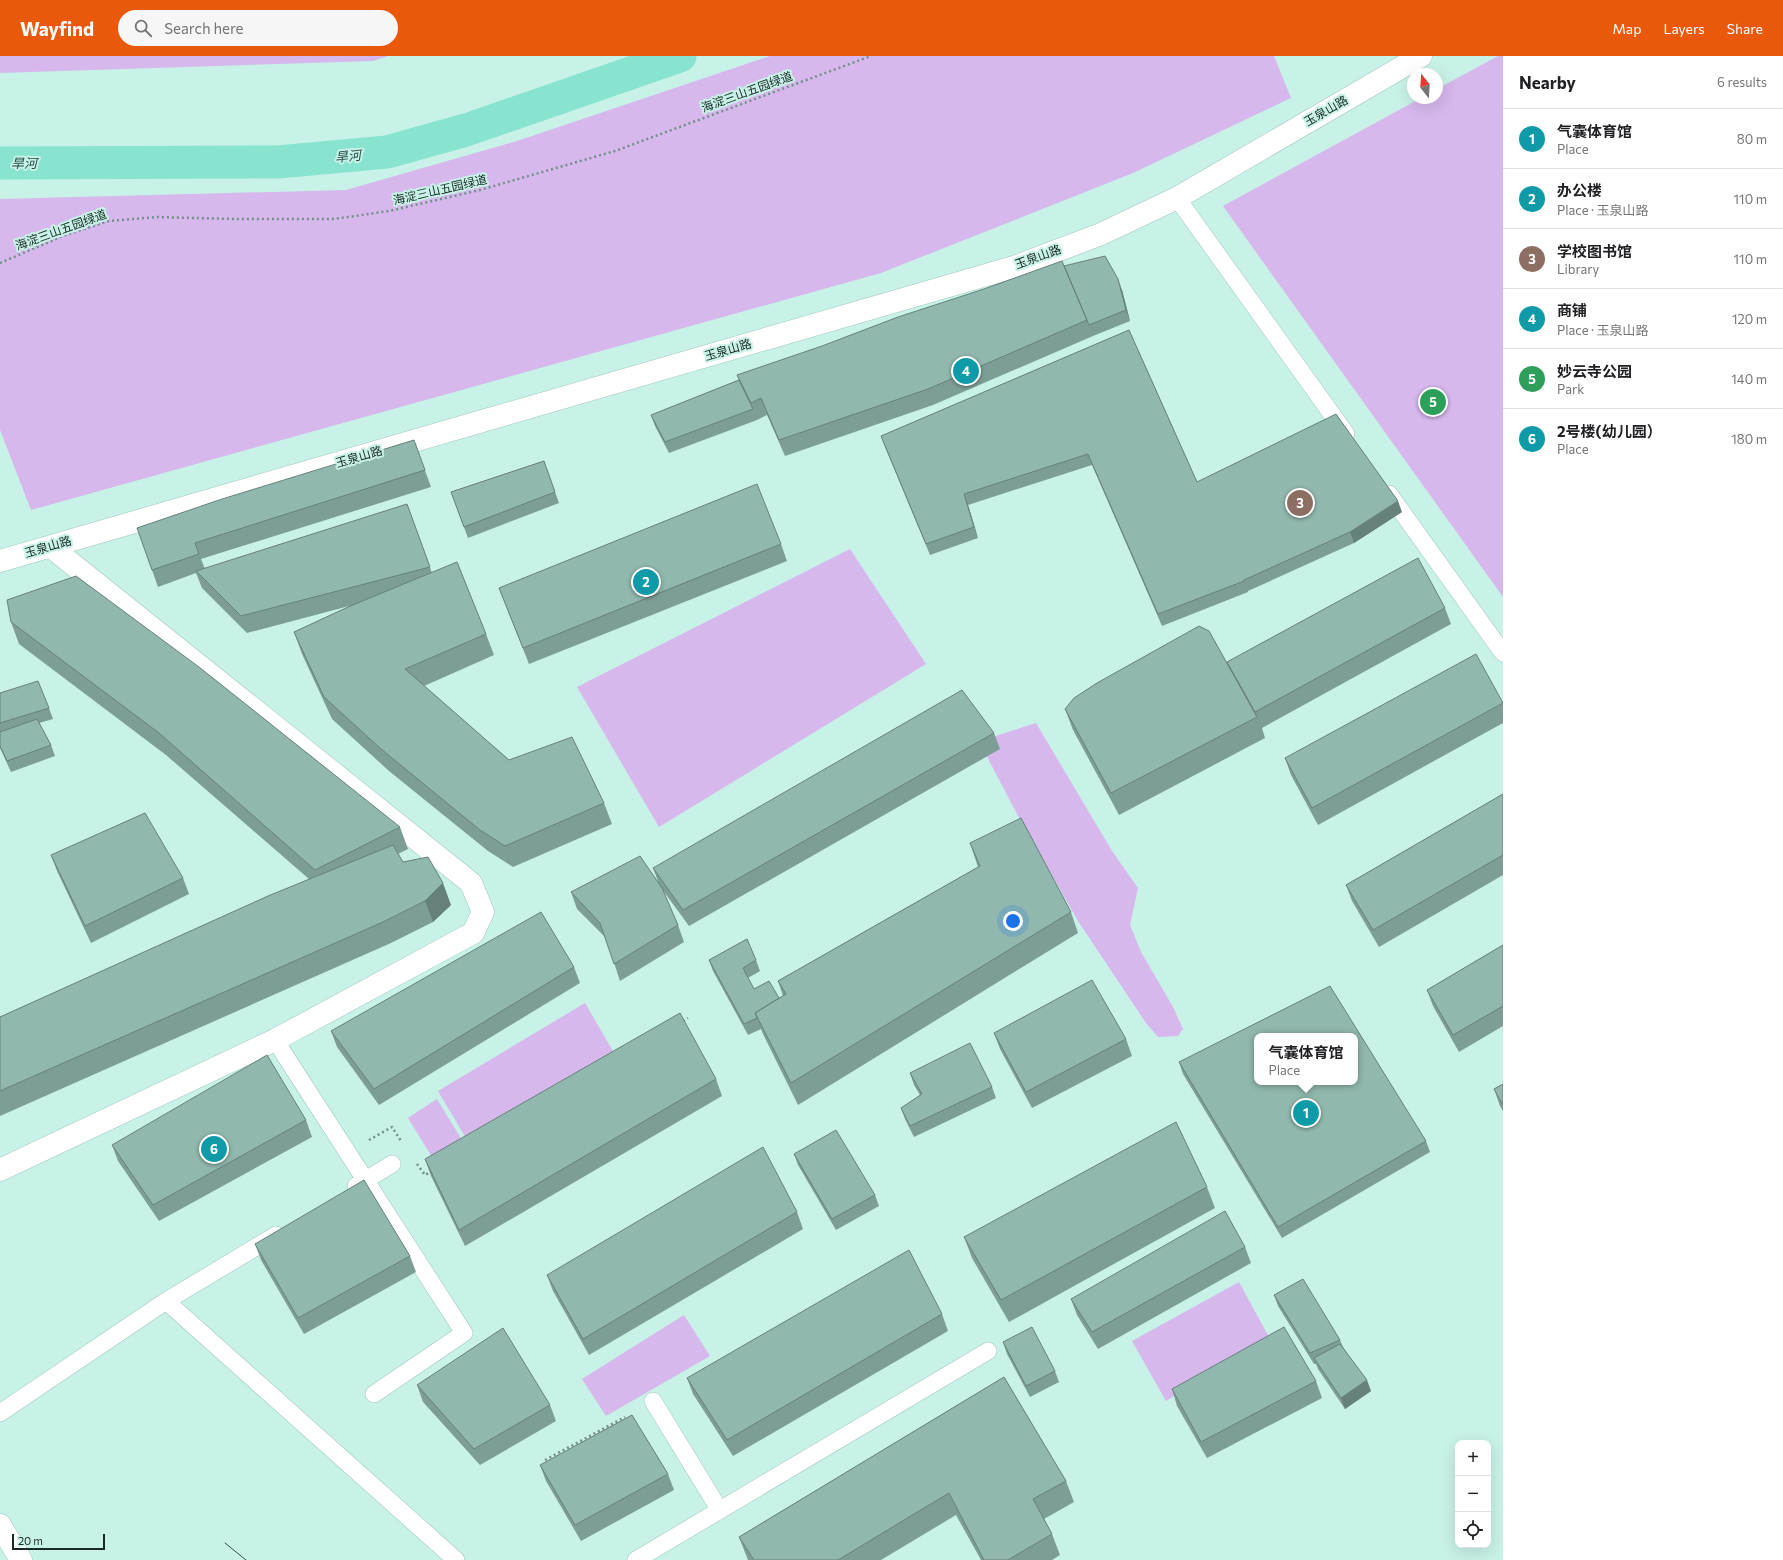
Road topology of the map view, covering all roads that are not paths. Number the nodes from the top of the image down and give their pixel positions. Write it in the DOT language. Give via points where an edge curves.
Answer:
graph roads {
  1 [pos="1421,56"];
  2 [pos="1177,198"];
  3 [pos="1353,444"];
  4 [pos="1380,481"];
  5 [pos="51,547"];
  6 [pos="2,555"];
  7 [pos="1503,653"];
  8 [pos="275,1040"];
  9 [pos="392,1164"];
  10 [pos="0,1170"];
  11 [pos="344,1193"];
  12 [pos="289,1226"];
  13 [pos="166,1301"];
  14 [pos="988,1351"];
  15 [pos="374,1394"];
  16 [pos="653,1401"];
  17 [pos="0,1414"];
  18 [pos="719,1509"];
  19 [pos="0,1525"];
  20 [pos="21,1560"];
  21 [pos="456,1560"];
  22 [pos="636,1560"];
  1 -- 2 [label="street, 玉泉山路"];
  2 -- 3 [label="lane"];
  2 -- 5 [label="street, 玉泉山路" via="1101,234 1017,266"];
  4 -- 7 [label="lane"];
  5 -- 6 [label="street, 玉泉山路"];
  5 -- 8 [label="street" via="471,883 483,912 473,933"];
  8 -- 10 [label="street"];
  8 -- 15 [label="lane" via="464,1333"];
  9 -- 11 [label="lane"];
  12 -- 13 [label="lane"];
  13 -- 17 [label="lane"];
  13 -- 21 [label="lane"];
  14 -- 18 [label="lane"];
  16 -- 18 [label="lane"];
  18 -- 22 [label="lane"];
  19 -- 20 [label="street"];
}
